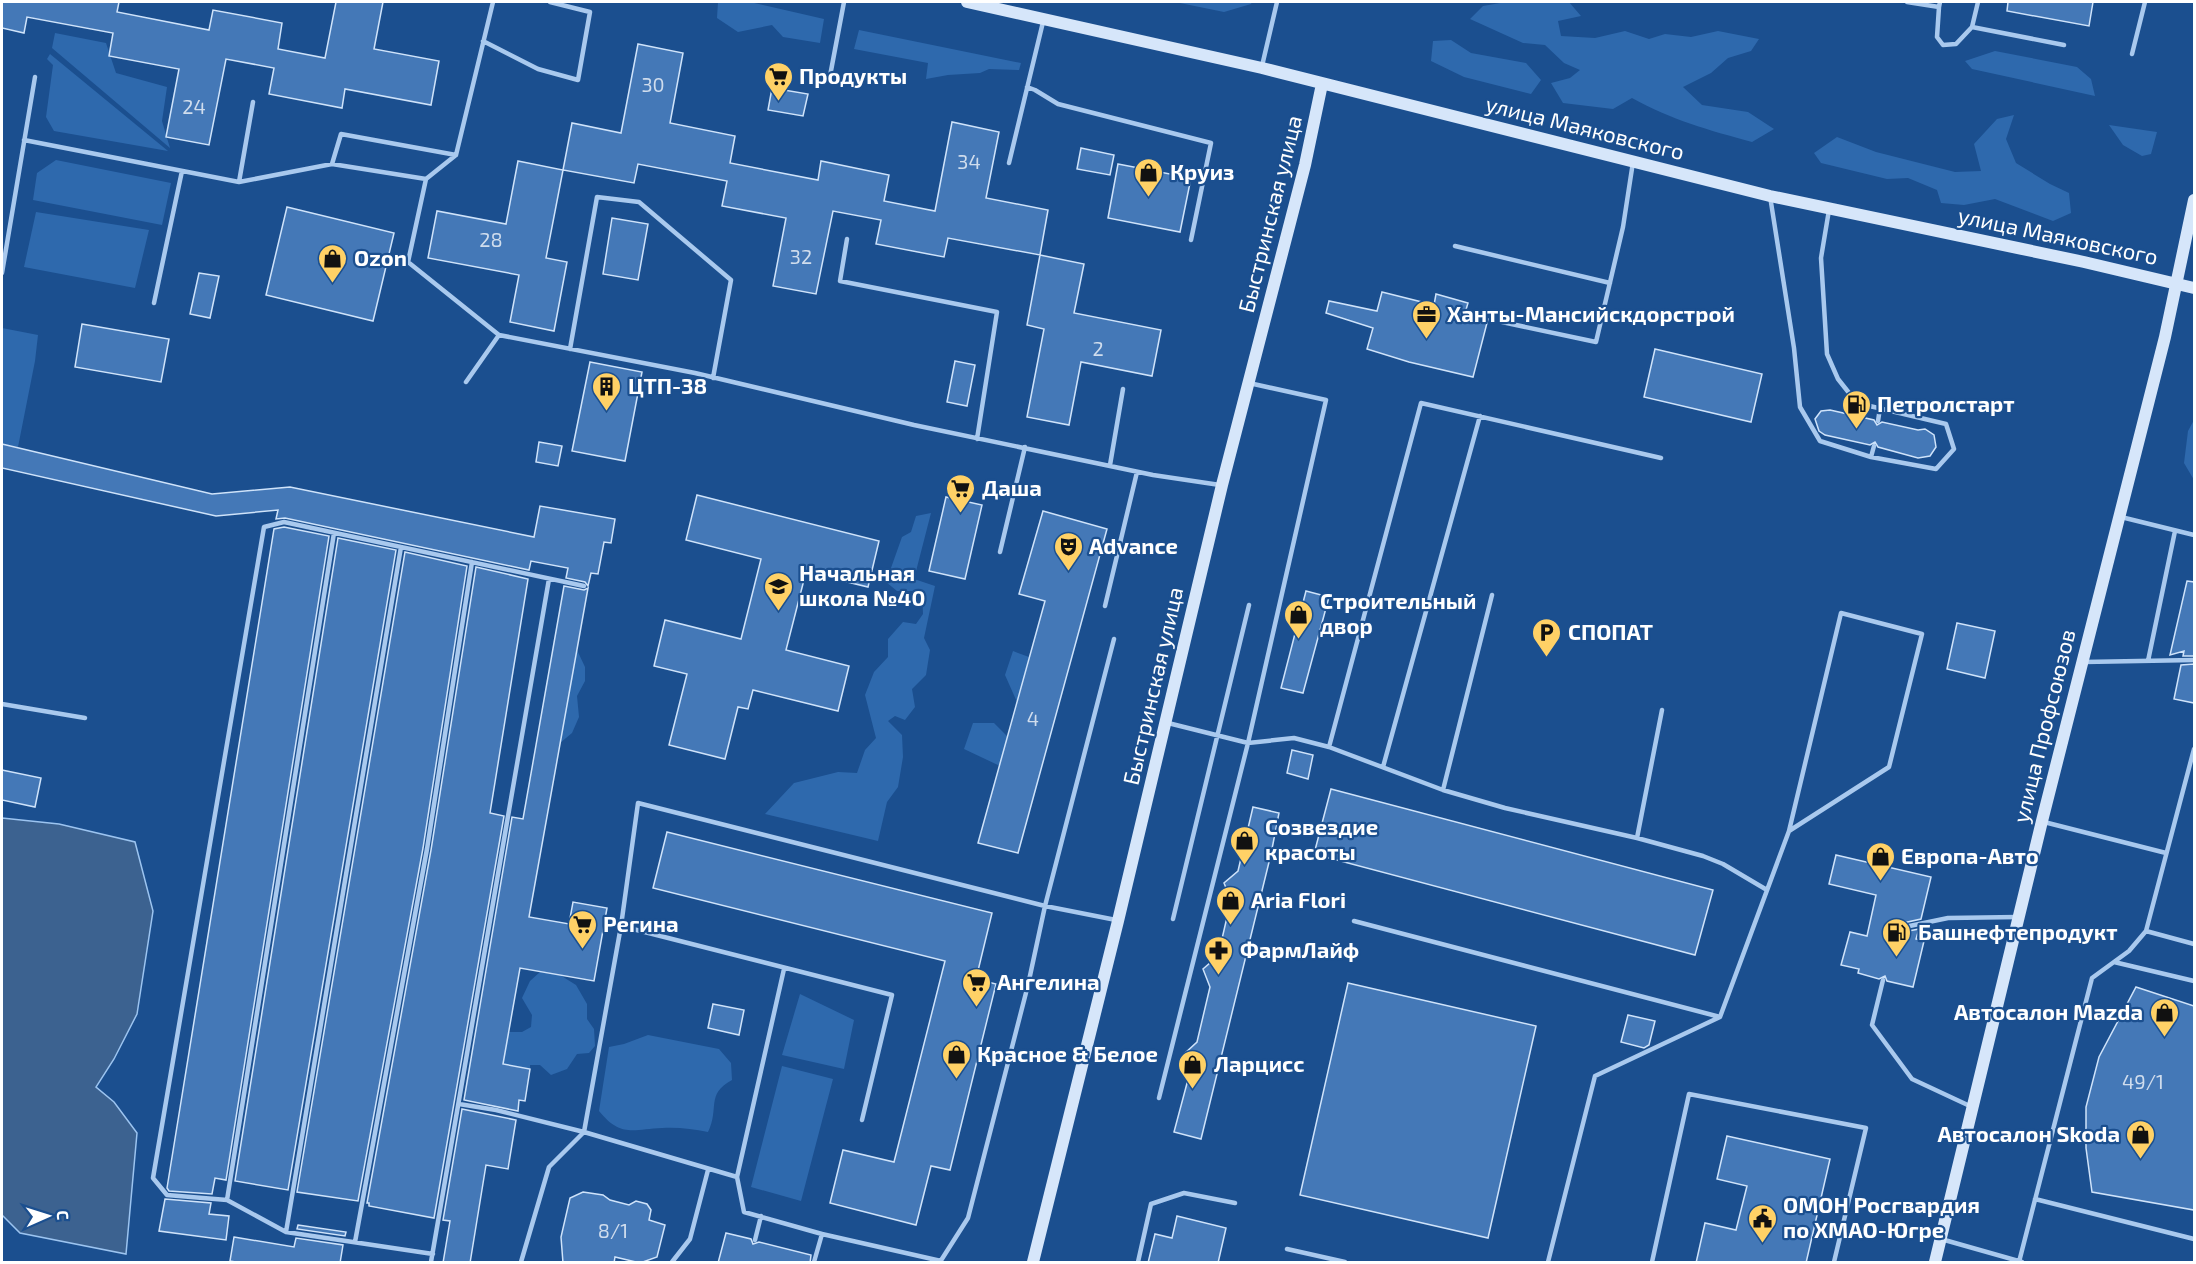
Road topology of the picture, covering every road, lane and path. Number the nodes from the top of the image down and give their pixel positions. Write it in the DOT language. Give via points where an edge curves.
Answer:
graph roads {
  1 [pos="492,2"];
  2 [pos="550,2"];
  3 [pos="844,2"];
  4 [pos="967,2"];
  5 [pos="1277,2"];
  6 [pos="1907,2"];
  7 [pos="1978,2"];
  8 [pos="2145,2"];
  9 [pos="1939,4"];
  10 [pos="1043,19"];
  11 [pos="1972,27"];
  12 [pos="483,41"];
  13 [pos="2064,45"];
  14 [pos="2132,54"];
  15 [pos="1262,69"];
  16 [pos="830,76"];
  17 [pos="35,77"];
  18 [pos="1322,84"];
  19 [pos="1027,87"];
  20 [pos="253,102"];
  21 [pos="24,140"];
  22 [pos="456,155"];
  23 [pos="1633,162"];
  24 [pos="1009,163"];
  25 [pos="332,164"];
  26 [pos="182,171"];
  27 [pos="426,179"];
  28 [pos="239,182"];
  29 [pos="1770,196"];
  30 [pos="2194,200"];
  31 [pos="1829,210"];
  32 [pos="847,239"];
  33 [pos="1191,240"];
  34 [pos="1455,246"];
  35 [pos="2,273"];
  36 [pos="1610,283"];
  37 [pos="2177,284"];
  38 [pos="2194,288"];
  39 [pos="154,303"];
  40 [pos="1502,321"];
  41 [pos="499,335"];
  42 [pos="570,349"];
  43 [pos="713,378"];
  44 [pos="466,382"];
  45 [pos="1249,383"];
  46 [pos="1123,389"];
  47 [pos="1880,408"];
  48 [pos="1480,416"];
  49 [pos="1878,421"];
  50 [pos="976,439"];
  51 [pos="1874,446"];
  52 [pos="1025,447"];
  53 [pos="1871,457"];
  54 [pos="1661,458"];
  55 [pos="1110,465"];
  56 [pos="1137,472"];
  57 [pos="1222,485"];
  58 [pos="2118,516"];
  59 [pos="2175,531"];
  60 [pos="334,533"];
  61 [pos="2194,535"];
  62 [pos="401,547"];
  63 [pos="1000,552"];
  64 [pos="472,562"];
  65 [pos="549,579"];
  66 [pos="584,586"];
  67 [pos="1492,596"];
  68 [pos="1249,605"];
  69 [pos="1106,606"];
  70 [pos="1114,639"];
  71 [pos="2194,660"];
  72 [pos="2148,661"];
  73 [pos="2081,662"];
  74 [pos="2,704"];
  75 [pos="1662,710"];
  76 [pos="85,718"];
  77 [pos="1166,723"];
  78 [pos="1217,736"];
  79 [pos="1248,743"];
  80 [pos="1329,747"];
  81 [pos="2194,749"];
  82 [pos="1383,767"];
  83 [pos="1443,790"];
  84 [pos="2042,821"];
  85 [pos="1790,831"];
  86 [pos="1637,838"];
  87 [pos="2166,853"];
  88 [pos="1767,890"];
  89 [pos="1045,906"];
  90 [pos="2018,917"];
  91 [pos="1173,919"];
  92 [pos="1118,921"];
  93 [pos="1354,921"];
  94 [pos="621,926"];
  95 [pos="2146,931"];
  96 [pos="1893,934"];
  97 [pos="2194,944"];
  98 [pos="2114,962"];
  99 [pos="784,969"];
  100 [pos="1883,980"];
  101 [pos="2194,981"];
  102 [pos="1720,1017"];
  103 [pos="1159,1098"];
  104 [pos="459,1104"];
  105 [pos="1972,1107"];
  106 [pos="862,1120"];
  107 [pos="584,1132"];
  108 [pos="708,1170"];
  109 [pos="737,1177"];
  110 [pos="2035,1199"];
  111 [pos="227,1200"];
  112 [pos="1235,1203"];
  113 [pos="761,1216"];
  114 [pos="286,1232"];
  115 [pos="822,1234"];
  116 [pos="1941,1239"];
  117 [pos="2194,1239"];
  118 [pos="754,1240"];
  119 [pos="355,1242"];
  120 [pos="1287,1249"];
  121 [pos="433,1254"];
  122 [pos="941,1262"];
  123 [pos="2020,1262"];
  124 [pos="431,1263"];
  125 [pos="521,1263"];
  126 [pos="672,1263"];
  127 [pos="814,1263"];
  128 [pos="1033,1263"];
  129 [pos="1138,1263"];
  130 [pos="1345,1263"];
  131 [pos="1548,1263"];
  132 [pos="1652,1263"];
  133 [pos="1834,1263"];
  134 [pos="1935,1263"];
  1 -- 12 [label="lane"];
  2 -- 12 [label="lane" via="591,12 578,80 538,69"];
  3 -- 16 [label="lane"];
  4 -- 10 [label="main road, улица Маяковского"];
  5 -- 15 [label="lane"];
  6 -- 9 [label="lane"];
  7 -- 11 [label="lane"];
  8 -- 14 [label="lane"];
  9 -- 11 [label="lane" via="1937,37 1943,45 1956,44"];
  10 -- 15 [label="main road, улица Маяковского"];
  10 -- 19 [label="lane"];
  11 -- 13 [label="lane"];
  12 -- 22 [label="lane"];
  15 -- 18 [label="main road, улица Маяковского"];
  17 -- 21 [label="lane"];
  18 -- 23 [label="main road, улица Маяковского"];
  18 -- 45 [label="main road, Быстринская улица"];
  19 -- 24 [label="lane"];
  19 -- 33 [label="lane" via="1058,104 1211,143"];
  20 -- 28 [label="lane"];
  21 -- 26 [label="lane"];
  21 -- 35 [label="lane"];
  22 -- 25 [label="lane" via="341,134"];
  22 -- 27 [label="lane"];
  23 -- 29 [label="main road, улица Маяковского"];
  23 -- 36 [label="lane"];
  25 -- 27 [label="lane"];
  25 -- 28 [label="lane"];
  26 -- 28 [label="lane"];
  26 -- 39 [label="lane"];
  27 -- 41 [label="lane" via="408,262"];
  29 -- 31 [label="main road, улица Маяковского"];
  29 -- 53 [label="lane" via="1800,407 1820,441"];
  30 -- 37 [label="main road, улица Профсоюзов"];
  31 -- 37 [label="main road, улица Маяковского"];
  31 -- 47 [label="lane" via="1821,258 1827,354 1838,379 1857,403"];
  32 -- 50 [label="lane" via="840,281 997,312"];
  34 -- 36 [label="lane"];
  36 -- 40 [label="lane" via="1596,342"];
  37 -- 38 [label="main road, улица Маяковского"];
  37 -- 58 [label="main road, улица Профсоюзов"];
  41 -- 42 [label="lane"];
  41 -- 44 [label="lane"];
  42 -- 43 [label="lane"];
  42 -- 43 [label="lane" via="597,197 639,202 731,280"];
  43 -- 50 [label="lane"];
  45 -- 57 [label="main road, Быстринская улица"];
  45 -- 79 [label="lane" via="1326,400"];
  46 -- 55 [label="lane"];
  47 -- 49 [label="lane"];
  47 -- 53 [label="lane" via="1946,424 1954,449 1936,469"];
  48 -- 54 [label="lane"];
  48 -- 80 [label="lane" via="1421,403"];
  48 -- 82 [label="lane"];
  50 -- 52 [label="lane"];
  51 -- 53 [label="lane"];
  52 -- 55 [label="lane"];
  52 -- 63 [label="lane"];
  55 -- 56 [label="lane"];
  56 -- 57 [label="lane"];
  56 -- 69 [label="lane"];
  57 -- 77 [label="main road, Быстринская улица"];
  58 -- 59 [label="lane"];
  58 -- 73 [label="main road, улица Профсоюзов"];
  59 -- 61 [label="lane"];
  59 -- 72 [label="lane"];
  60 -- 62 [label="lane"];
  60 -- 111 [label="lane"];
  60 -- 111 [label="lane" via="284,522 264,527 153,1178 167,1194"];
  62 -- 64 [label="lane"];
  62 -- 114 [label="lane"];
  64 -- 65 [label="lane"];
  64 -- 119 [label="lane" via="427,849"];
  65 -- 66 [label="lane"];
  65 -- 104 [label="lane"];
  67 -- 83 [label="lane"];
  68 -- 78 [label="lane"];
  70 -- 89 [label="lane"];
  71 -- 72 [label="lane"];
  72 -- 73 [label="lane"];
  73 -- 84 [label="main road, улица Профсоюзов"];
  74 -- 76 [label="lane"];
  75 -- 86 [label="lane"];
  77 -- 78 [label="lane"];
  77 -- 92 [label="main road, Быстринская улица"];
  78 -- 79 [label="lane"];
  78 -- 91 [label="lane"];
  79 -- 80 [label="lane" via="1294,738"];
  79 -- 103 [label="lane"];
  80 -- 82 [label="lane"];
  81 -- 87 [label="lane"];
  82 -- 83 [label="lane"];
  83 -- 86 [label="lane"];
  84 -- 87 [label="lane"];
  84 -- 90 [label="main road, улица Профсоюзов"];
  85 -- 85 [label="lane" via="1841,613 1922,634 1889,767"];
  85 -- 88 [label="lane"];
  86 -- 88 [label="lane" via="1703,856"];
  87 -- 95 [label="lane"];
  88 -- 102 [label="lane"];
  89 -- 92 [label="lane"];
  89 -- 94 [label="lane" via="638,803"];
  89 -- 122 [label="lane" via="968,1218"];
  90 -- 96 [label="lane" via="1948,918 1895,929"];
  90 -- 105 [label="main road, улица Профсоюзов"];
  92 -- 128 [label="main road, Быстринская улица"];
  93 -- 102 [label="lane"];
  94 -- 99 [label="lane"];
  94 -- 107 [label="lane"];
  95 -- 97 [label="lane"];
  95 -- 98 [label="lane"];
  98 -- 101 [label="lane"];
  98 -- 110 [label="lane" via="2091,978"];
  99 -- 106 [label="lane" via="892,995"];
  99 -- 109 [label="lane"];
  100 -- 105 [label="lane" via="1872,1025 1912,1079"];
  102 -- 131 [label="lane" via="1595,1076"];
  104 -- 107 [label="lane"];
  104 -- 121 [label="lane"];
  105 -- 116 [label="main road, улица Профсоюзов"];
  107 -- 108 [label="lane"];
  107 -- 125 [label="lane" via="549,1167"];
  108 -- 109 [label="lane"];
  108 -- 126 [label="lane" via="690,1239"];
  109 -- 113 [label="lane" via="744,1212"];
  110 -- 117 [label="lane"];
  110 -- 123 [label="lane"];
  111 -- 114 [label="lane"];
  112 -- 129 [label="lane" via="1184,1193 1151,1204"];
  113 -- 115 [label="lane"];
  113 -- 118 [label="lane"];
  114 -- 119 [label="lane"];
  115 -- 122 [label="lane"];
  115 -- 127 [label="lane"];
  116 -- 123 [label="lane"];
  116 -- 134 [label="main road, улица Профсоюзов"];
  119 -- 121 [label="lane"];
  120 -- 130 [label="lane"];
  121 -- 124 [label="lane"];
  132 -- 133 [label="lane" via="1689,1094 1866,1128"];
}
